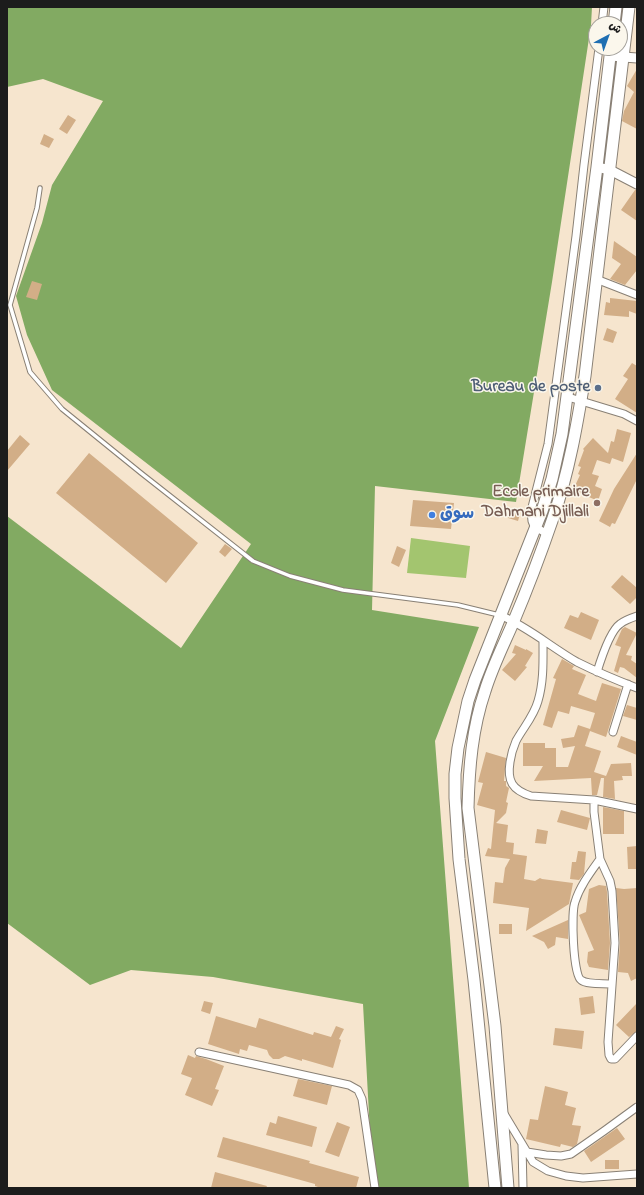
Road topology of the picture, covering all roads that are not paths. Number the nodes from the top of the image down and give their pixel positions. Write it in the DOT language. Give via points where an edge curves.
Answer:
graph roads {
  1 [pos="631,10"];
  2 [pos="628,27"];
  3 [pos="598,56"];
  4 [pos="610,56"];
  5 [pos="623,56"];
  6 [pos="637,58"];
  7 [pos="584,165"];
  8 [pos="597,167"];
  9 [pos="610,170"];
  10 [pos="637,184"];
  11 [pos="40,188"];
  12 [pos="596,279"];
  13 [pos="637,295"];
  14 [pos="568,397"];
  15 [pos="581,401"];
  16 [pos="637,421"];
  17 [pos="535,528"];
  18 [pos="547,534"];
  19 [pos="500,616"];
  20 [pos="637,616"];
  21 [pos="514,622"];
  22 [pos="543,640"];
  23 [pos="597,672"];
  24 [pos="628,684"];
  25 [pos="637,688"];
  26 [pos="613,732"];
  27 [pos="594,800"];
  28 [pos="637,809"];
  29 [pos="600,859"];
  30 [pos="612,984"];
  31 [pos="637,1036"];
  32 [pos="199,1052"];
  33 [pos="637,1107"];
  34 [pos="501,1108"];
  35 [pos="522,1144"];
  36 [pos="527,1152"];
  37 [pos="637,1174"];
  38 [pos="375,1188"];
  39 [pos="495,1188"];
  40 [pos="508,1188"];
  41 [pos="523,1188"];
  1 -- 2 [label="main road"];
  3 -- 7 [label="street"];
  4 -- 8 [label="main road"];
  5 -- 6 [label="street"];
  5 -- 9 [label="main road"];
  7 -- 8 [label="street"];
  7 -- 17 [label="street" via="548,444 531,511"];
  8 -- 9 [label="street"];
  8 -- 14 [label="main road"];
  9 -- 10 [label="street"];
  9 -- 12 [label="main road"];
  11 -- 19 [label="lane" via="37,208 10,305 30,372 62,409 253,560 290,576 343,590 458,604"];
  12 -- 13 [label="street"];
  12 -- 15 [label="main road"];
  14 -- 15 [label="street"];
  14 -- 17 [label="main road" via="552,479"];
  15 -- 16 [label="street" via="624,414"];
  15 -- 18 [label="main road" via="570,460"];
  17 -- 18 [label="street"];
  17 -- 19 [label="main road"];
  18 -- 21 [label="main road"];
  19 -- 21 [label="street"];
  19 -- 39 [label="main road" via="468,701 455,774 459,859"];
  20 -- 23 [label="street" via="615,629"];
  21 -- 22 [label="street"];
  21 -- 34 [label="main road" via="485,691 472,741 468,789"];
  22 -- 23 [label="street"];
  22 -- 27 [label="street" via="539,699 536,710 513,747 509,777 518,790 531,796"];
  23 -- 24 [label="street"];
  24 -- 25 [label="street"];
  24 -- 26 [label="street"];
  27 -- 28 [label="street"];
  27 -- 29 [label="street"];
  29 -- 30 [label="street" via="612,891 615,943"];
  29 -- 30 [label="street" via="586,879 574,904 575,963 578,977 582,981"];
  30 -- 31 [label="street" via="608,1042 610,1058 615,1059"];
  32 -- 38 [label="street" via="349,1085 358,1090 362,1099"];
  33 -- 36 [label="street" via="571,1154 561,1156"];
  34 -- 35 [label="street"];
  34 -- 40 [label="main road"];
  35 -- 36 [label="street"];
  35 -- 41 [label="street"];
  36 -- 37 [label="street" via="537,1165 566,1176 583,1178"];
}
